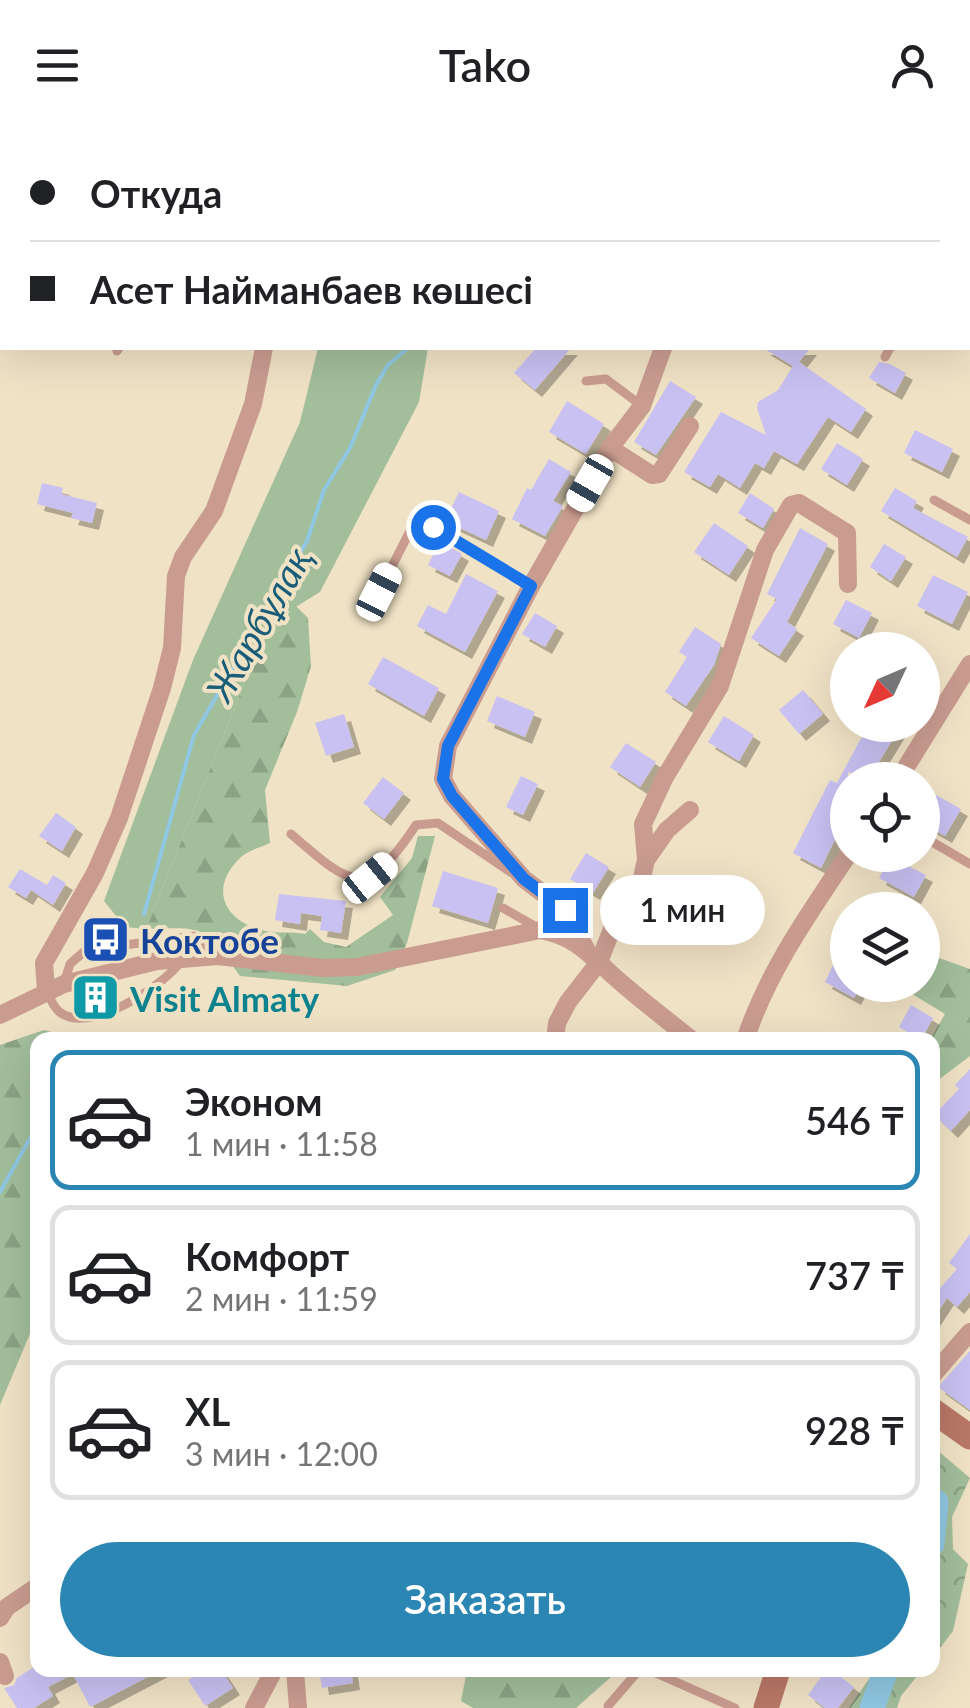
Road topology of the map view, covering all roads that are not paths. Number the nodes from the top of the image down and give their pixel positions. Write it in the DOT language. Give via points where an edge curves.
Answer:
graph roads {
  1 [pos="264,350"];
  2 [pos="662,350"];
  3 [pos="586,381"];
  4 [pos="642,406"];
  5 [pos="690,426"];
  6 [pos="610,448"];
  7 [pos="934,500"];
  8 [pos="970,520"];
  9 [pos="848,584"];
  10 [pos="531,586"];
  11 [pos="379,592"];
  12 [pos="970,664"];
  13 [pos="909,762"];
  14 [pos="690,810"];
  15 [pos="291,834"];
  16 [pos="940,846"];
  17 [pos="646,860"];
  18 [pos="970,864"];
  19 [pos="836,872"];
  20 [pos="524,879"];
  21 [pos="503,908"];
  22 [pos="540,930"];
  23 [pos="218,956"];
  24 [pos="593,956"];
  25 [pos="184,958"];
  26 [pos="55,987"];
  27 [pos="0,1016"];
  28 [pos="556,1032"];
  29 [pos="683,1032"];
  30 [pos="748,1032"];
  31 [pos="970,1332"];
  32 [pos="940,1367"];
  33 [pos="940,1416"];
  34 [pos="970,1437"];
  35 [pos="30,1591"];
  36 [pos="0,1618"];
  37 [pos="270,1677"];
  38 [pos="296,1677"];
  39 [pos="634,1677"];
  40 [pos="665,1677"];
  41 [pos="776,1677"];
  42 [pos="608,1706"];
  43 [pos="254,1708"];
  44 [pos="298,1708"];
  45 [pos="735,1708"];
  46 [pos="766,1708"];
  1 -- 26 [label="street" via="254,404 214,511 176,576 172,648 119,818 44,963"];
  2 -- 4 [label="street"];
  3 -- 4 [label="lane" via="606,378"];
  4 -- 6 [label="street"];
  5 -- 6 [label="street" via="659,474"];
  6 -- 10 [label="street"];
  7 -- 8 [label="lane"];
  9 -- 17 [label="street" via="846,534 799,503 791,505 765,550 720,686 644,824"];
  10 -- 11 [label="lane" via="414,522"];
  10 -- 20 [label="street" via="443,764 452,796"];
  12 -- 13 [label="street"];
  14 -- 17 [label="street"];
  15 -- 20 [label="lane" via="352,880 370,878 396,857 416,825 438,823"];
  16 -- 18 [label="lane"];
  17 -- 24 [label="street" via="638,895"];
  19 -- 30 [label="street" via="783,950"];
  20 -- 24 [label="street" via="565,910"];
  21 -- 22 [label="lane"];
  22 -- 23 [label="street" via="357,967"];
  22 -- 24 [label="street"];
  23 -- 25 [label="street"];
  23 -- 26 [label="lane" via="194,936 86,950"];
  24 -- 28 [label="street"];
  24 -- 29 [label="street"];
  25 -- 26 [label="street"];
  25 -- 26 [label="lane" via="125,1006 76,1019 61,1013"];
  26 -- 27 [label="street"];
  31 -- 32 [label="street"];
  33 -- 34 [label="street"];
  35 -- 36 [label="street"];
  37 -- 43 [label="street"];
  38 -- 44 [label="street"];
  39 -- 42 [label="lane"];
  40 -- 45 [label="lane"];
  41 -- 46 [label="street"];
}
